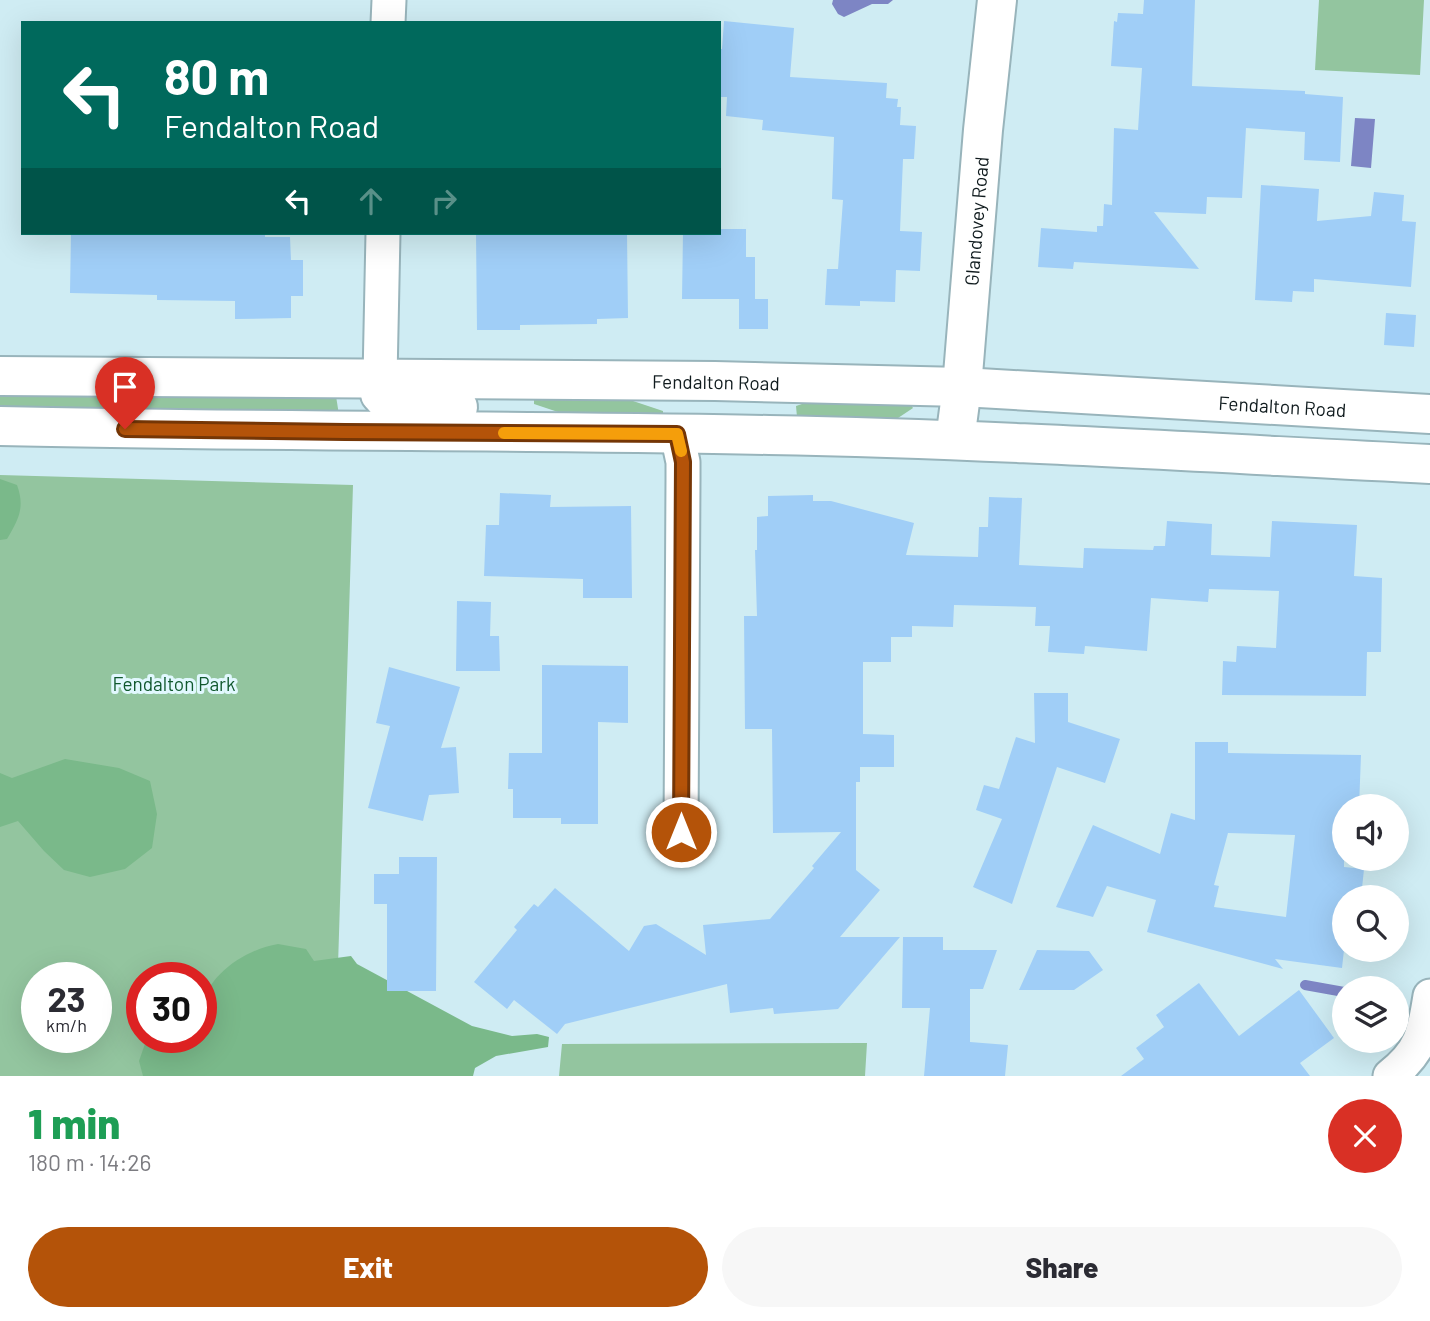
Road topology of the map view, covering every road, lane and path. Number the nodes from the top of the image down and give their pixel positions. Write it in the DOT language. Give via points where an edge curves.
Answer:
graph roads {
  1 [pos="388,0"];
  2 [pos="997,0"];
  3 [pos="388,21"];
  4 [pos="383,235"];
  5 [pos="0,376"];
  6 [pos="380,378"];
  7 [pos="662,381"];
  8 [pos="962,387"];
  9 [pos="1184,399"];
  10 [pos="1430,414"];
  11 [pos="0,426"];
  12 [pos="541,433"];
  13 [pos="677,434"];
  14 [pos="771,435"];
  15 [pos="955,440"];
  16 [pos="1179,452"];
  17 [pos="1430,464"];
  18 [pos="681,832"];
  19 [pos="1430,996"];
  20 [pos="1390,1076"];
  1 -- 3 [label="street"];
  2 -- 8 [label="main road, Glandovey Road"];
  4 -- 6 [label="street"];
  5 -- 6 [label="main road, Fendalton Road"];
  6 -- 7 [label="main road, Fendalton Road"];
  6 -- 12 [label="main road" via="380,394 388,403 493,408"];
  7 -- 8 [label="main road, Fendalton Road"];
  7 -- 14 [label="main road" via="696,402 769,406 780,418"];
  8 -- 9 [label="main road, Fendalton Road"];
  8 -- 15 [label="main road, Glandovey Road"];
  9 -- 10 [label="main road, Fendalton Road"];
  9 -- 16 [label="main road"];
  11 -- 12 [label="main road"];
  12 -- 13 [label="main road"];
  13 -- 14 [label="main road"];
  13 -- 18 [label="street" via="683,462"];
  14 -- 15 [label="main road"];
  15 -- 16 [label="main road"];
  16 -- 17 [label="main road"];
  19 -- 20 [label="street" via="1417,1051"];
}
